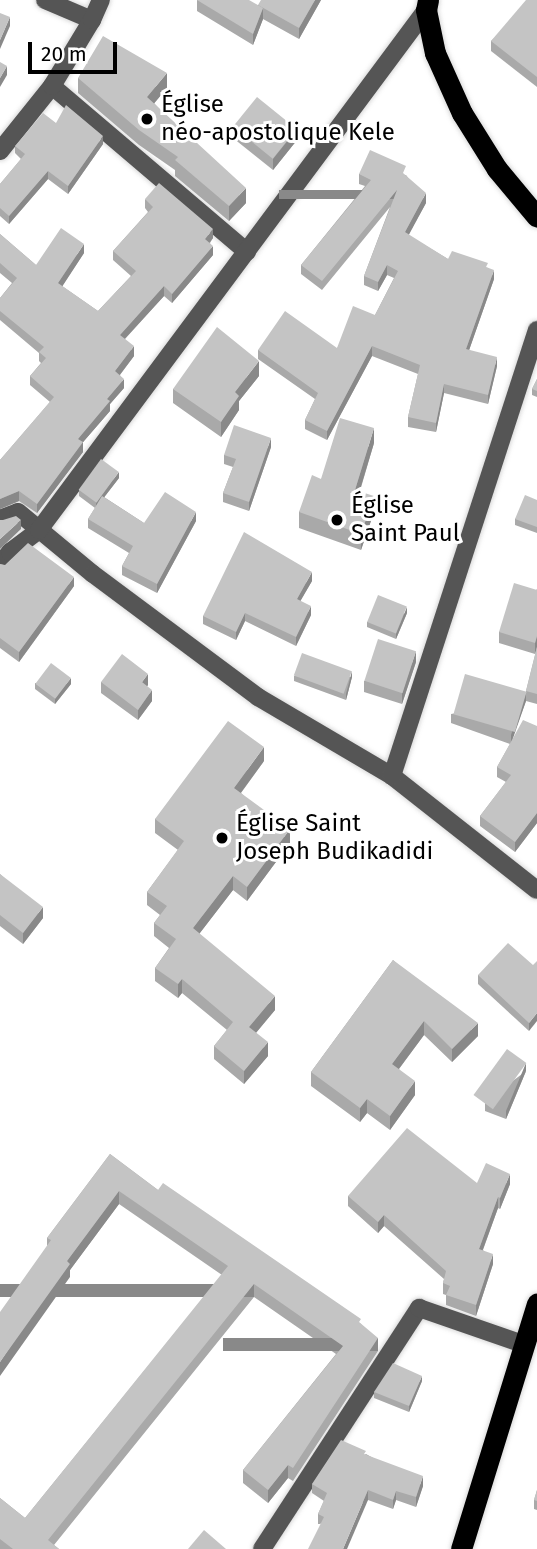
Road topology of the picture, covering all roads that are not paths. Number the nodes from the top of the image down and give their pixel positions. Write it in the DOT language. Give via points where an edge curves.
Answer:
graph roads {
  1 [pos="45,0"];
  2 [pos="101,0"];
  3 [pos="427,5"];
  4 [pos="92,20"];
  5 [pos="52,86"];
  6 [pos="0,151"];
  7 [pos="537,217"];
  8 [pos="247,252"];
  9 [pos="537,330"];
  10 [pos="0,519"];
  11 [pos="39,530"];
  12 [pos="0,564"];
  13 [pos="392,776"];
  14 [pos="537,890"];
  15 [pos="537,1303"];
  16 [pos="523,1344"];
  17 [pos="262,1549"];
  18 [pos="461,1549"];
  1 -- 4 [label="street"];
  2 -- 4 [label="street"];
  3 -- 7 [label="highway" via="435,53 462,113 497,169"];
  3 -- 8 [label="street"];
  4 -- 5 [label="street"];
  5 -- 6 [label="street"];
  5 -- 8 [label="street"];
  8 -- 11 [label="street"];
  9 -- 13 [label="street"];
  10 -- 11 [label="street" via="18,512"];
  11 -- 12 [label="street"];
  11 -- 13 [label="street" via="258,697"];
  13 -- 14 [label="street"];
  15 -- 16 [label="highway"];
  16 -- 17 [label="street" via="419,1308"];
  16 -- 18 [label="highway"];
}
